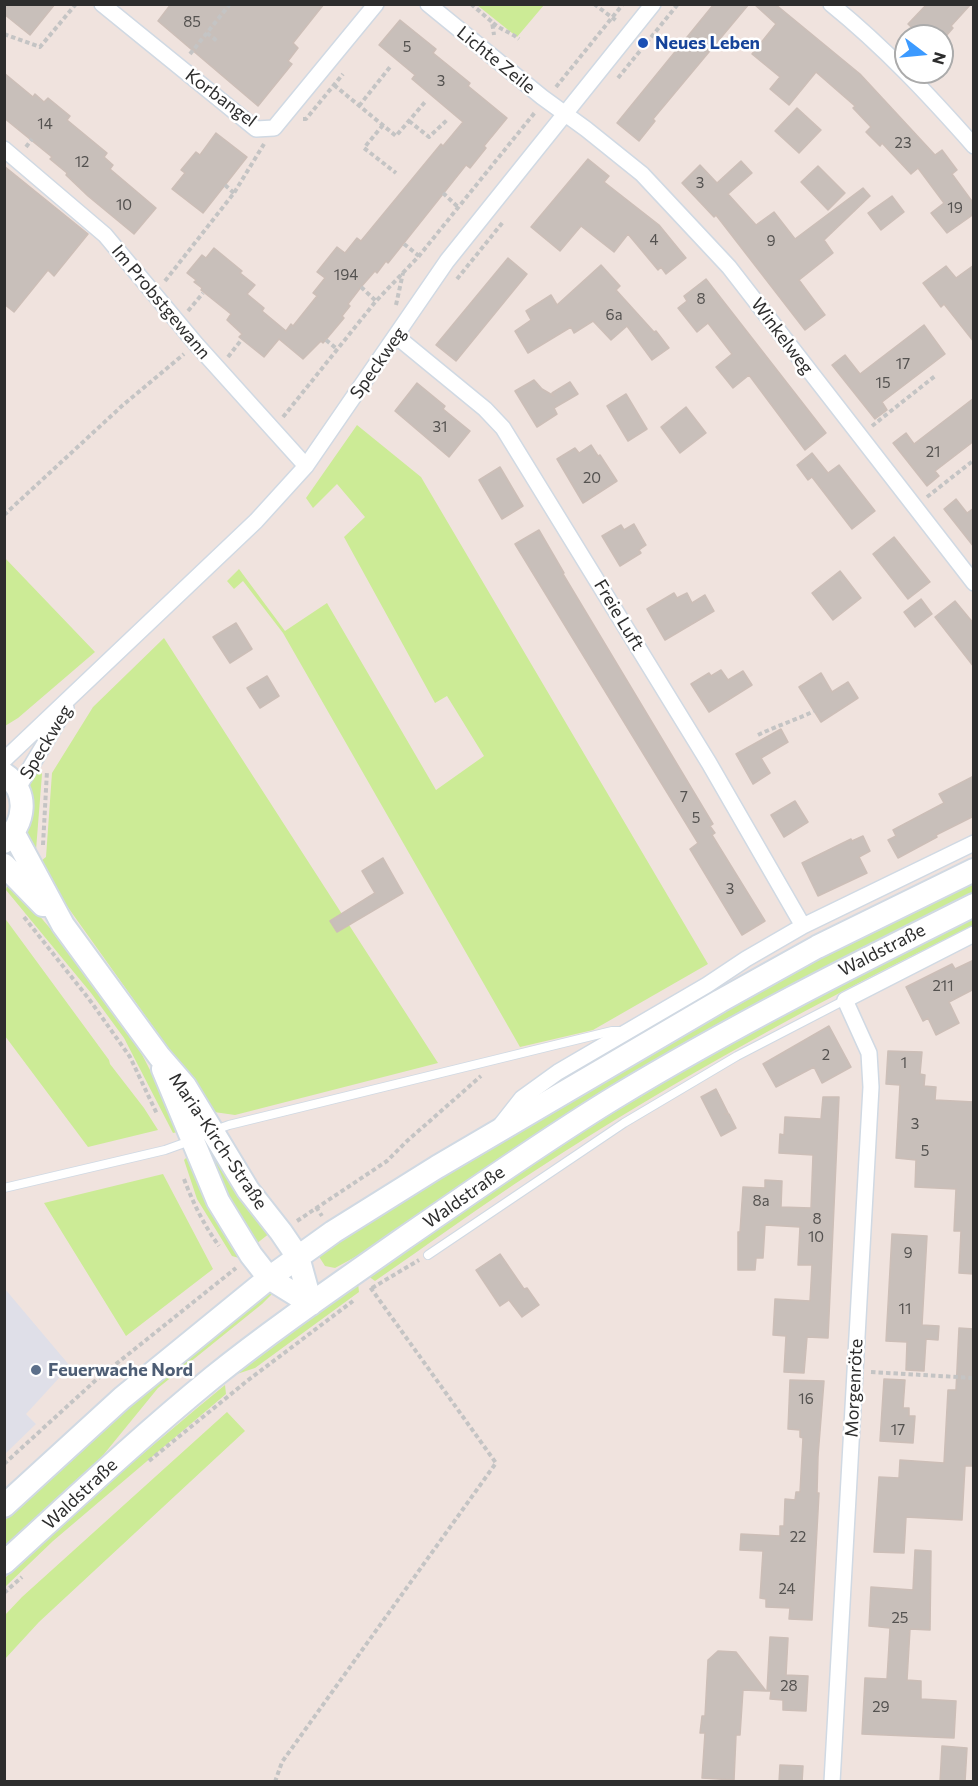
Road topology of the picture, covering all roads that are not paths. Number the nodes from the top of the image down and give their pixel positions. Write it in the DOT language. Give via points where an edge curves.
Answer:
graph roads {
  1 [pos="102,4"];
  2 [pos="376,4"];
  3 [pos="428,4"];
  4 [pos="653,4"];
  5 [pos="831,4"];
  6 [pos="565,113"];
  7 [pos="974,146"];
  8 [pos="4,149"];
  9 [pos="396,336"];
  10 [pos="306,466"];
  11 [pos="974,583"];
  12 [pos="74,696"];
  13 [pos="4,760"];
  14 [pos="11,781"];
  15 [pos="9,838"];
  16 [pos="974,843"];
  17 [pos="4,865"];
  18 [pos="974,870"];
  19 [pos="974,905"];
  20 [pos="63,925"];
  21 [pos="803,926"];
  22 [pos="974,934"];
  23 [pos="845,1000"];
  24 [pos="627,1031"];
  25 [pos="159,1056"];
  26 [pos="214,1131"];
  27 [pos="494,1133"];
  28 [pos="192,1140"];
  29 [pos="4,1188"];
  30 [pos="428,1255"];
  31 [pos="298,1257"];
  32 [pos="269,1278"];
  33 [pos="311,1305"];
  34 [pos="4,1506"];
  35 [pos="4,1563"];
  36 [pos="832,1782"];
  1 -- 2 [label="street, Korbangel" via="256,129 274,128"];
  3 -- 6 [label="street, Lichte Zeile"];
  4 -- 6 [label="street, Speckweg"];
  5 -- 7 [label="street" via="916,82"];
  6 -- 9 [label="street, Speckweg" via="447,261"];
  6 -- 11 [label="street, Winkelweg" via="642,174 729,267"];
  8 -- 10 [label="street, Im Probstgewann" via="105,235"];
  9 -- 10 [label="street, Speckweg"];
  9 -- 21 [label="street, Freie Luft" via="503,428 709,763"];
  10 -- 12 [label="street, Speckweg" via="256,521"];
  12 -- 13 [label="street, Speckweg"];
  12 -- 14 [label="street, Speckweg"];
  14 -- 15 [label="main road" via="23,803 21,819"];
  15 -- 20 [label="main road, Maria-Kirch-Straße"];
  16 -- 21 [label="street, Waldstraße"];
  17 -- 20 [label="main road, Maria-Kirch-Straße"];
  18 -- 27 [label="main road, Waldstraße" via="817,947"];
  19 -- 33 [label="main road, Waldstraße" via="771,1008 614,1098"];
  20 -- 25 [label="main road, Maria-Kirch-Straße"];
  21 -- 24 [label="street, Waldstraße"];
  22 -- 23 [label="street, Waldstraße"];
  23 -- 30 [label="lane, Waldstraße" via="737,1056 624,1123"];
  23 -- 36 [label="street, Morgenröte" via="869,1053 871,1087"];
  24 -- 26 [label="lane" via="612,1031 505,1056"];
  24 -- 27 [label="street, Waldstraße" via="522,1098"];
  25 -- 26 [label="main road, Maria-Kirch-Straße" via="185,1086"];
  25 -- 28 [label="main road, Maria-Kirch-Straße"];
  26 -- 28 [label="lane"];
  26 -- 31 [label="main road, Maria-Kirch-Straße" via="248,1190"];
  27 -- 31 [label="main road, Waldstraße"];
  28 -- 29 [label="lane" via="165,1150"];
  28 -- 32 [label="main road, Maria-Kirch-Straße" via="218,1201"];
  31 -- 32 [label="main road, Waldstraße"];
  31 -- 33 [label="main road, Maria-Kirch-Straße"];
  32 -- 33 [label="main road, Maria-Kirch-Straße"];
  32 -- 34 [label="main road, Waldstraße" via="122,1398"];
  33 -- 35 [label="main road, Waldstraße" via="164,1418"];
}
